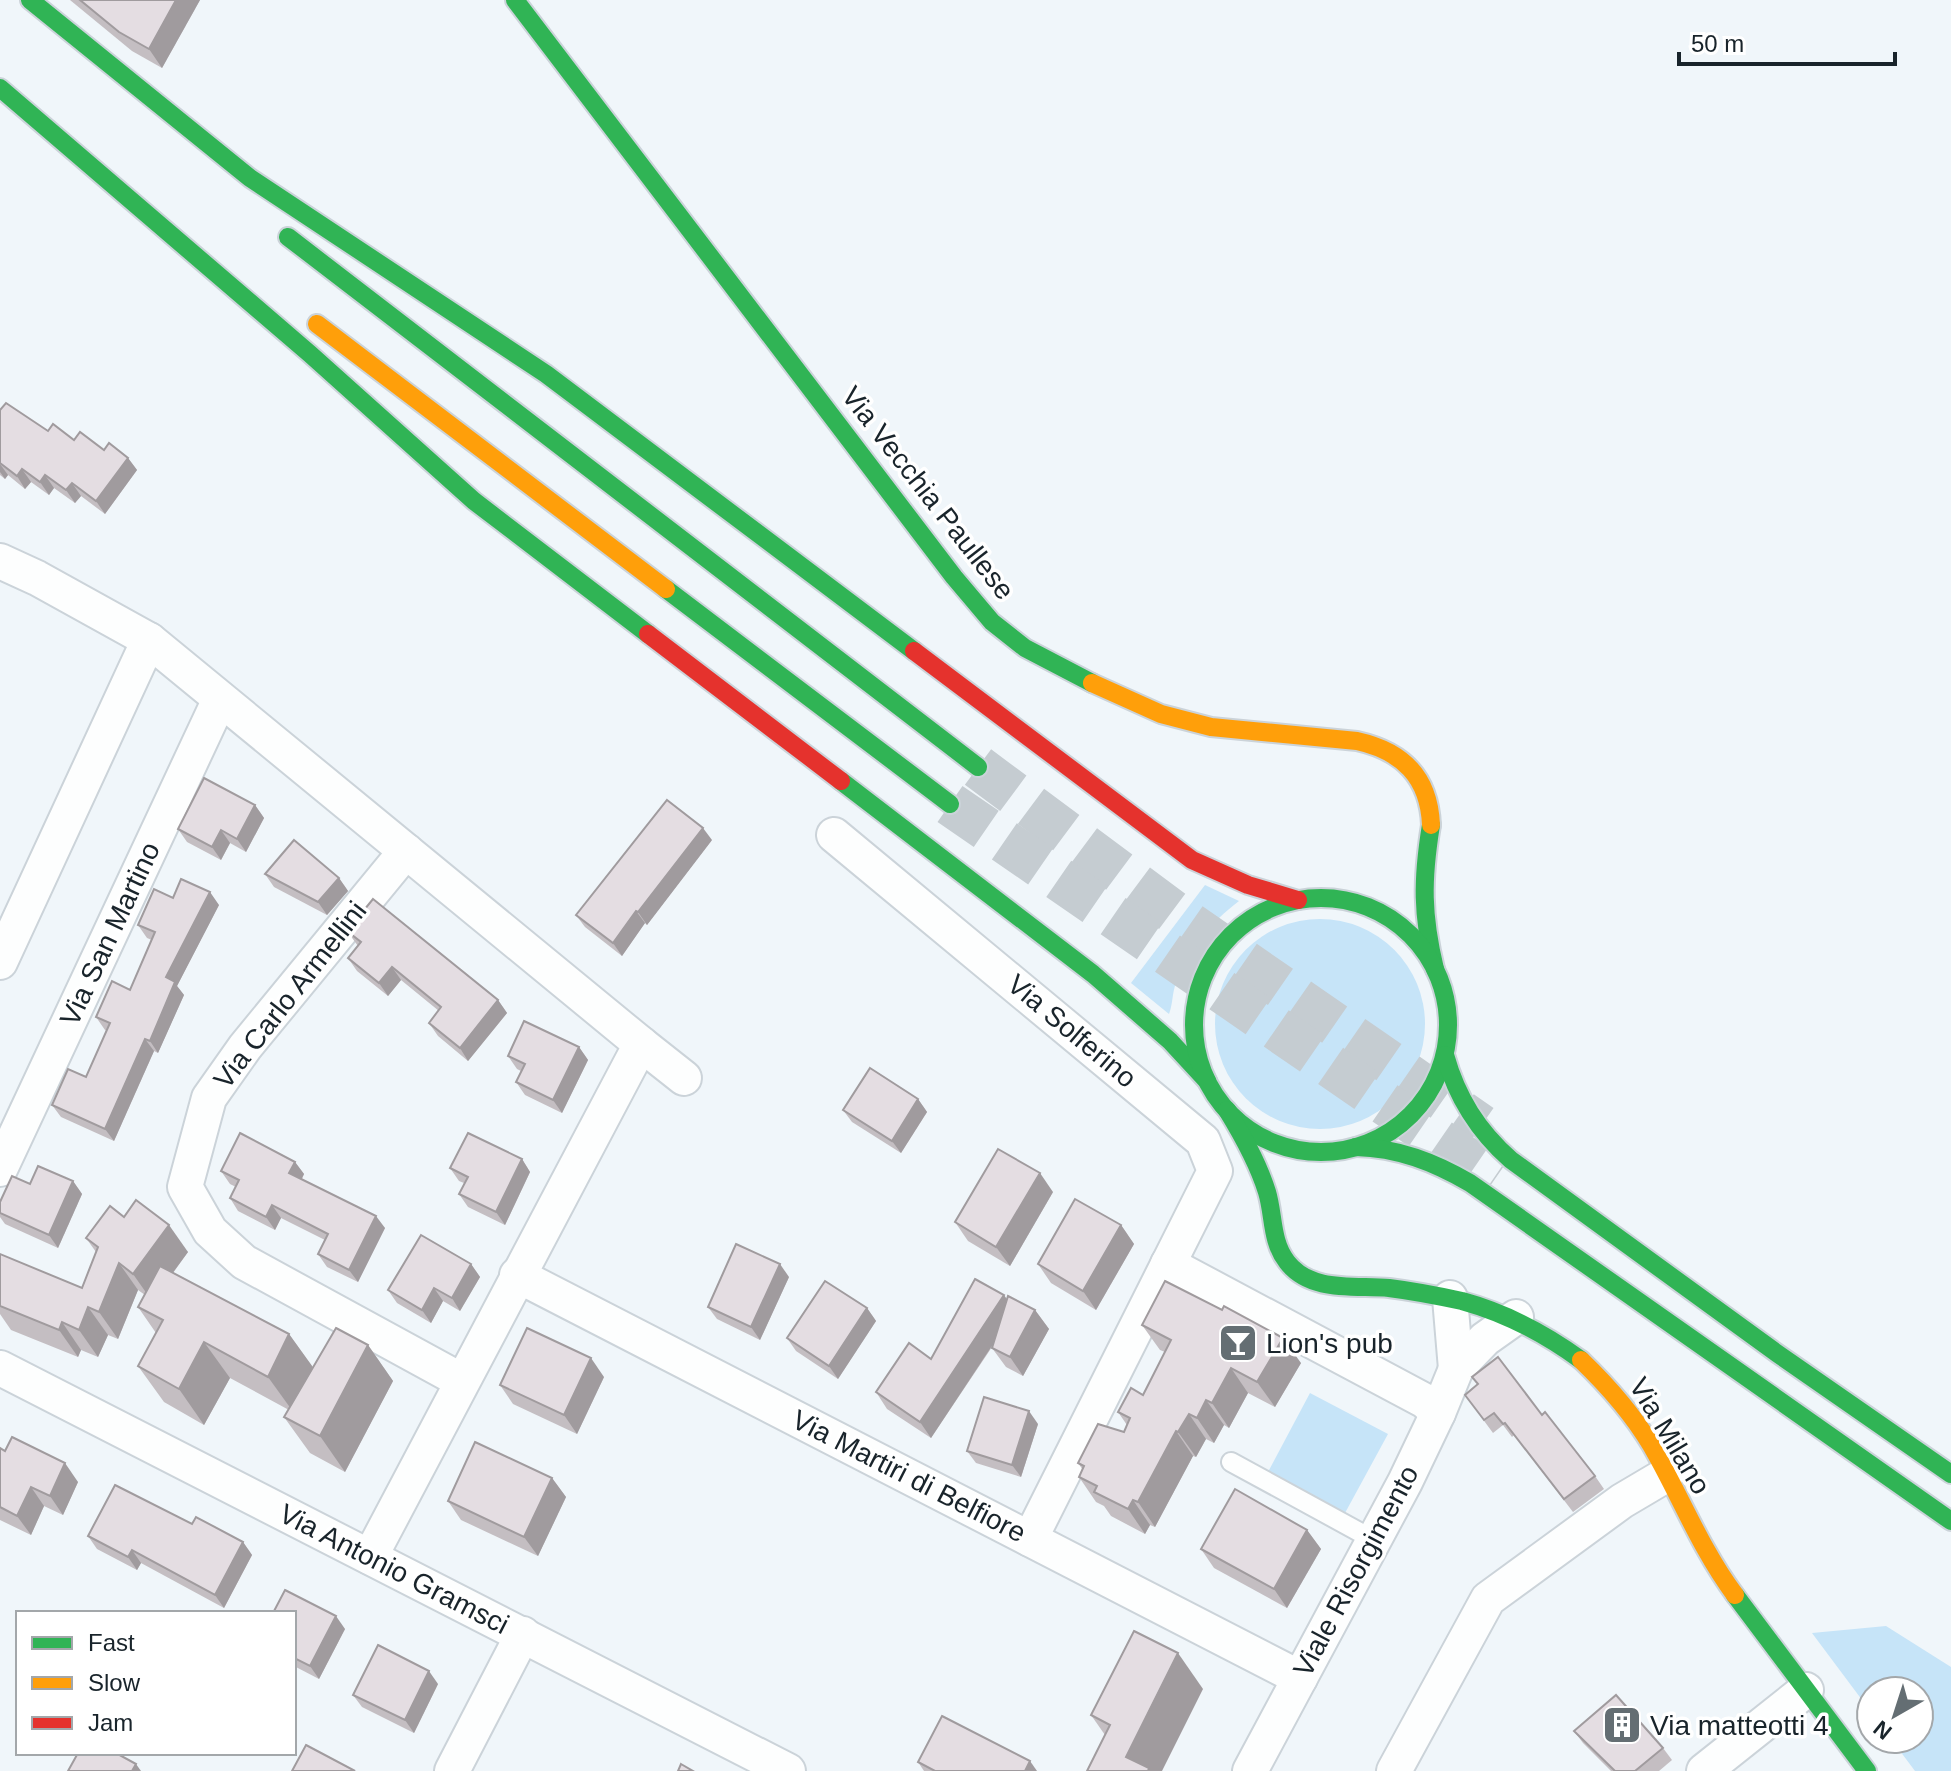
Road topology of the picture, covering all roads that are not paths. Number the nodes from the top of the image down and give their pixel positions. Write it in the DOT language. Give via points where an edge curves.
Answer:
graph roads {
  1 [pos="30,0"];
  2 [pos="515,0"];
  3 [pos="0,69"];
  4 [pos="0,88"];
  5 [pos="122,169"];
  6 [pos="270,224"];
  7 [pos="306,315"];
  8 [pos="0,561"];
  9 [pos="149,640"];
  10 [pos="220,699"];
  11 [pos="978,767"];
  12 [pos="950,804"];
  13 [pos="834,835"];
  14 [pos="406,851"];
  15 [pos="1425,859"];
  16 [pos="1404,878"];
  17 [pos="1379,892"];
  18 [pos="1298,900"];
  19 [pos="1345,900"];
  20 [pos="0,962"];
  21 [pos="1435,969"];
  22 [pos="641,1044"];
  23 [pos="1445,1055"];
  24 [pos="684,1078"];
  25 [pos="1207,1081"];
  26 [pos="1227,1110"];
  27 [pos="1347,1149"];
  28 [pos="0,1169"];
  29 [pos="1304,1171"];
  30 [pos="1286,1188"];
  31 [pos="1272,1209"];
  32 [pos="1168,1264"];
  33 [pos="517,1275"];
  34 [pos="1450,1298"];
  35 [pos="1516,1317"];
  36 [pos="0,1368"];
  37 [pos="1456,1369"];
  38 [pos="462,1381"];
  39 [pos="1438,1413"];
  40 [pos="1231,1462"];
  41 [pos="1951,1474"];
  42 [pos="1666,1475"];
  43 [pos="1951,1521"];
  44 [pos="1030,1539"];
  45 [pos="1374,1540"];
  46 [pos="370,1557"];
  47 [pos="523,1634"];
  48 [pos="1300,1678"];
  49 [pos="1806,1690"];
  50 [pos="1405,1767"];
  51 [pos="452,1771"];
  52 [pos="788,1771"];
  53 [pos="1250,1771"];
  54 [pos="1704,1771"];
  55 [pos="1867,1771"];
  1 -- 18 [label="main road" via="250,178 546,374 1192,860"];
  2 -- 15 [label="main road, Via Vecchia Paullese" via="992,622 1047,662 1175,719 1379,746 1408,766 1426,793 1431,822"];
  3 -- 5 [label="main road"];
  4 -- 25 [label="main road" via="474,501 1093,974"];
  6 -- 11 [label="main road"];
  7 -- 12 [label="main road"];
  8 -- 9 [label="street"];
  9 -- 10 [label="street"];
  9 -- 20 [label="street"];
  10 -- 14 [label="street"];
  10 -- 28 [label="street, Via San Martino"];
  13 -- 32 [label="street, Via Solferino" via="1203,1141 1215,1171"];
  14 -- 22 [label="street"];
  14 -- 38 [label="street, Via Carlo Armellini" via="209,1098 185,1187 210,1231 244,1262"];
  15 -- 16 [label="main road"];
  15 -- 21 [label="main road, Via Vecchia Paullese" via="1425,928"];
  17 -- 19 [label="main road"];
  18 -- 19 [label="main road"];
  18 -- 25 [label="main road" via="1243,924 1205,972 1194,1023"];
  19 -- 21 [label="main road" via="1378,911 1402,927"];
  21 -- 23 [label="main road" via="1448,1015"];
  22 -- 24 [label="street"];
  22 -- 33 [label="street"];
  23 -- 27 [label="main road" via="1434,1085 1413,1113 1388,1134"];
  23 -- 41 [label="main road" via="1465,1109 1511,1160"];
  25 -- 26 [label="main road"];
  26 -- 27 [label="main road" via="1275,1144 1306,1151"];
  26 -- 31 [label="main road, Via Milano" via="1252,1152"];
  27 -- 29 [label="main road"];
  27 -- 43 [label="main road" via="1379,1148 1448,1169"];
  30 -- 31 [label="main road"];
  31 -- 34 [label="main road, Via Milano" via="1276,1245 1305,1278"];
  32 -- 39 [label="street" via="1425,1401"];
  32 -- 44 [label="street, Via Solferino"];
  33 -- 38 [label="street"];
  33 -- 44 [label="street, Via Martiri di Belfiore"];
  34 -- 35 [label="main road, Via Milano"];
  34 -- 37 [label="street, Viale Risorgimento"];
  35 -- 37 [label="street, Viale Risorgimento"];
  35 -- 42 [label="main road, Via Milano" via="1579,1357 1615,1392"];
  36 -- 46 [label="street, Via Antonio Gramsci"];
  37 -- 39 [label="street, Viale Risorgimento"];
  38 -- 46 [label="street"];
  39 -- 45 [label="street, Viale Risorgimento"];
  40 -- 45 [label="lane"];
  42 -- 49 [label="main road, Via Milano" via="1718,1572"];
  42 -- 50 [label="street" via="1488,1599"];
  44 -- 48 [label="street, Via Martiri di Belfiore"];
  45 -- 48 [label="street, Viale Risorgimento"];
  46 -- 47 [label="street, Via Antonio Gramsci"];
  47 -- 51 [label="street"];
  47 -- 52 [label="street, Via Antonio Gramsci"];
  48 -- 53 [label="street, Viale Risorgimento"];
  49 -- 54 [label="street"];
  49 -- 55 [label="main road, Via Milano"];
}
